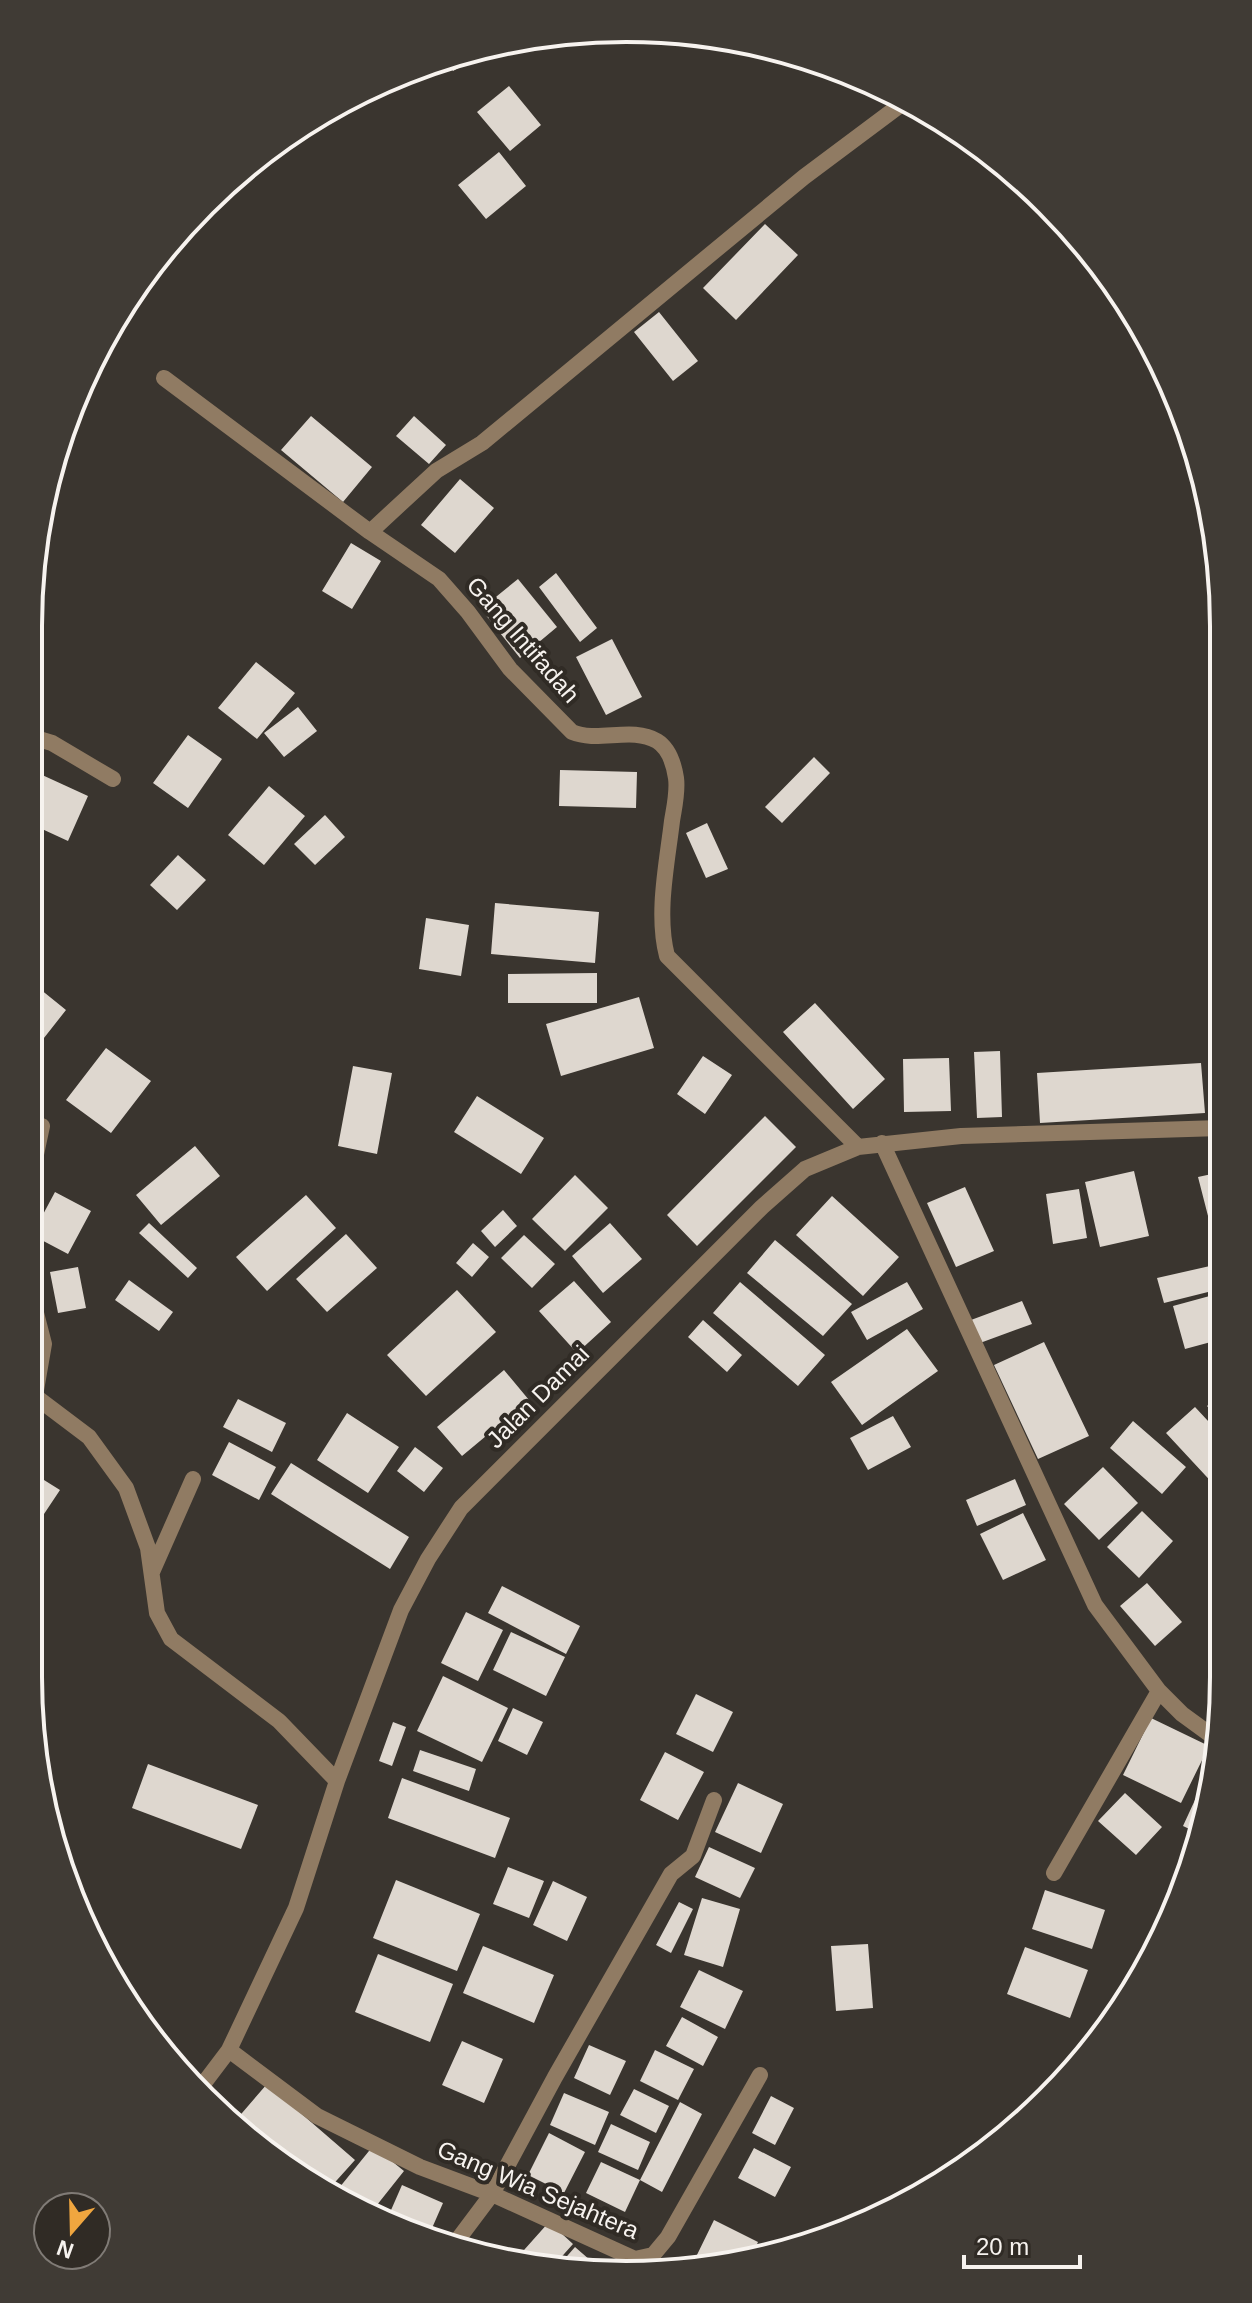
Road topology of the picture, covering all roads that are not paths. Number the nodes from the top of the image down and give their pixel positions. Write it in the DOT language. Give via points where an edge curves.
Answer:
graph roads {
  1 [pos="896,108"];
  2 [pos="164,378"];
  3 [pos="370,532"];
  4 [pos="42,740"];
  5 [pos="113,779"];
  6 [pos="1210,1128"];
  7 [pos="882,1143"];
  8 [pos="858,1147"];
  9 [pos="42,1402"];
  10 [pos="193,1479"];
  11 [pos="152,1573"];
  12 [pos="1159,1691"];
  13 [pos="1207,1732"];
  14 [pos="337,1781"];
  15 [pos="714,1800"];
  16 [pos="1054,1873"];
  17 [pos="229,2050"];
  18 [pos="760,2075"];
  19 [pos="205,2082"];
  20 [pos="492,2194"];
  21 [pos="460,2237"];
  1 -- 3 [label="street" via="804,177 482,443 436,471"];
  2 -- 3 [label="street, Gang Intifadah"];
  3 -- 8 [label="street, Gang Intifadah" via="439,579 510,669 572,732 584,737 638,736 657,742 672,758 677,782 662,938 667,956"];
  4 -- 5 [label="street"];
  6 -- 7 [label="street, Jalan Damai"];
  7 -- 8 [label="street, Jalan Damai"];
  7 -- 12 [label="street" via="1095,1605"];
  8 -- 14 [label="street, Jalan Damai" via="805,1169 762,1207 461,1508 401,1610"];
  9 -- 11 [label="street" via="89,1437 126,1488"];
  10 -- 11 [label="street"];
  11 -- 14 [label="street" via="157,1613 171,1639 279,1721"];
  12 -- 13 [label="street"];
  12 -- 16 [label="street"];
  14 -- 17 [label="street, Jalan Damai" via="296,1908"];
  15 -- 20 [label="street" via="693,1856 671,1874"];
  17 -- 19 [label="street, Jalan Damai"];
  17 -- 20 [label="street, Gang Wia Sejahtera" via="317,2116 420,2167"];
  18 -- 20 [label="street, Gang Wia Sejahtera" via="653,2255 635,2259"];
  20 -- 21 [label="street"];
}
